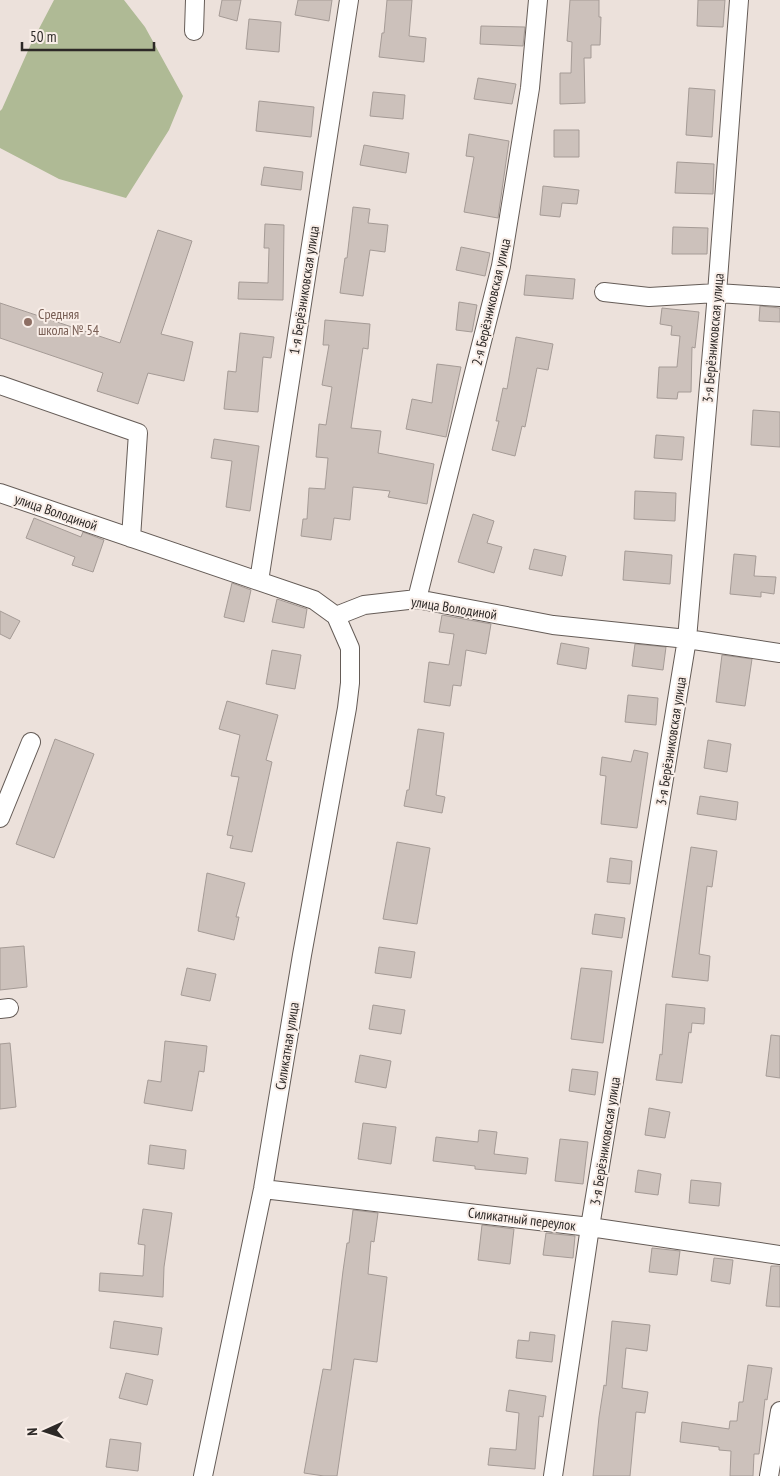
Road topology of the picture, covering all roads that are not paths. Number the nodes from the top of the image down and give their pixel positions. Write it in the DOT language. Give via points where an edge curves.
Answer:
graph roads {
  1 [pos="195,0"];
  2 [pos="349,0"];
  3 [pos="538,0"];
  4 [pos="739,0"];
  5 [pos="194,31"];
  6 [pos="604,292"];
  7 [pos="717,293"];
  8 [pos="780,297"];
  9 [pos="0,385"];
  10 [pos="0,493"];
  11 [pos="131,538"];
  12 [pos="259,581"];
  13 [pos="417,599"];
  14 [pos="336,616"];
  15 [pos="687,639"];
  16 [pos="780,653"];
  17 [pos="31,742"];
  18 [pos="0,818"];
  19 [pos="263,1189"];
  20 [pos="590,1227"];
  21 [pos="780,1256"];
  22 [pos="780,1411"];
  23 [pos="203,1476"];
  24 [pos="553,1476"];
  25 [pos="769,1476"];
  1 -- 5 [label="street"];
  2 -- 12 [label="street, 1-я Берёзниковская улица"];
  3 -- 13 [label="street, 2-я Берёзниковская улица" via="530,88 501,266"];
  4 -- 7 [label="street, 3-я Берёзниковская улица"];
  6 -- 7 [label="street" via="649,298"];
  7 -- 8 [label="street"];
  7 -- 15 [label="street, 3-я Берёзниковская улица"];
  9 -- 11 [label="street" via="138,434"];
  10 -- 11 [label="street, улица Володиной"];
  11 -- 12 [label="street, улица Володиной"];
  12 -- 14 [label="street, улица Володиной" via="314,600"];
  13 -- 14 [label="street, улица Володиной" via="364,605"];
  13 -- 15 [label="street, улица Володиной" via="553,625"];
  14 -- 19 [label="street, Силикатная улица" via="350,648 350,683"];
  15 -- 16 [label="street, улица Володиной"];
  15 -- 20 [label="street, 3-я Берёзниковская улица"];
  17 -- 18 [label="street"];
  19 -- 20 [label="street, Силикатный переулок"];
  19 -- 23 [label="street, Силикатная улица"];
  20 -- 21 [label="street, Силикатный переулок"];
  20 -- 24 [label="street, 3-я Берёзниковская улица"];
  22 -- 25 [label="street"];
}
